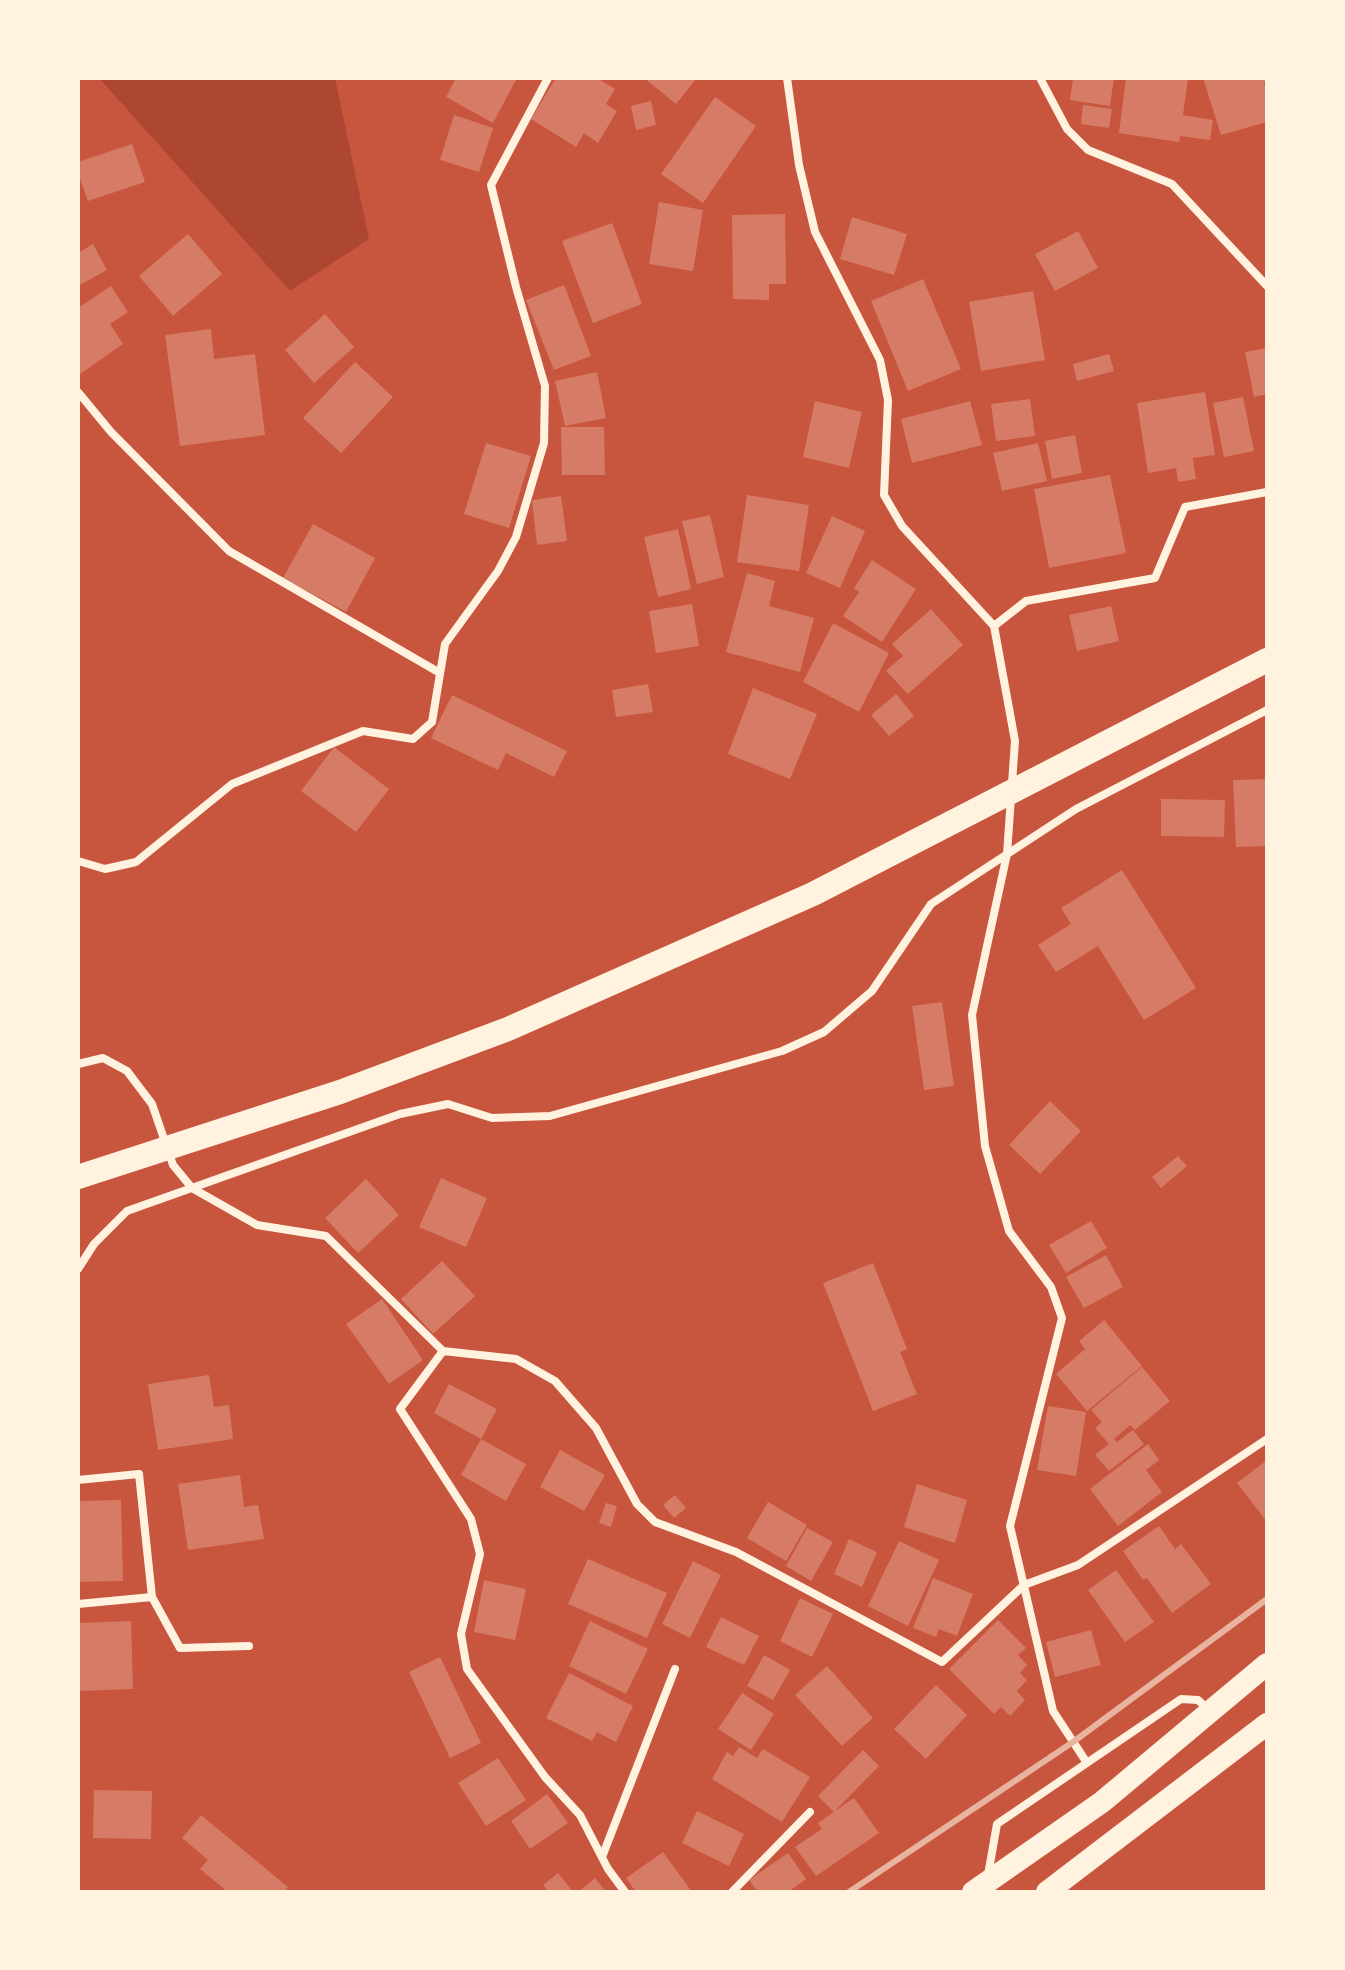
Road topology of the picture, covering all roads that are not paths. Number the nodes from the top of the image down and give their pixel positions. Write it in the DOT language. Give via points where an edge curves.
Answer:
graph roads {
  1 [pos="548,78"];
  2 [pos="787,78"];
  3 [pos="1040,78"];
  4 [pos="1267,286"];
  5 [pos="78,392"];
  6 [pos="1267,492"];
  7 [pos="994,626"];
  8 [pos="1267,660"];
  9 [pos="440,673"];
  10 [pos="1267,710"];
  11 [pos="1007,854"];
  12 [pos="78,861"];
  13 [pos="78,1064"];
  14 [pos="78,1177"];
  15 [pos="192,1188"];
  16 [pos="78,1269"];
  17 [pos="443,1351"];
  18 [pos="1267,1439"];
  19 [pos="78,1480"];
  20 [pos="1024,1585"];
  21 [pos="152,1597"];
  22 [pos="78,1604"];
  23 [pos="249,1646"];
  24 [pos="1267,1664"];
  25 [pos="675,1669"];
  26 [pos="1210,1711"];
  27 [pos="1267,1724"];
  28 [pos="1087,1763"];
  29 [pos="810,1812"];
  30 [pos="602,1857"];
  31 [pos="979,1888"];
  32 [pos="625,1892"];
  33 [pos="732,1892"];
  34 [pos="1047,1892"];
  1 -- 9 [label="street" via="491,185 545,386 544,443 516,537 445,644"];
  2 -- 7 [label="street" via="815,232 880,360 888,400 884,495 902,526"];
  3 -- 4 [label="street" via="1067,129 1088,150 1172,184"];
  5 -- 9 [label="street" via="229,551"];
  6 -- 7 [label="street" via="1185,507 1155,578 1026,601"];
  7 -- 11 [label="street" via="1015,741"];
  8 -- 14 [label="highway" via="813,894 508,1029 340,1092"];
  9 -- 12 [label="street" via="432,722 413,739 363,731 232,784 136,862 105,869"];
  10 -- 11 [label="street" via="1076,809"];
  11 -- 15 [label="street" via="931,904 872,991 824,1032 782,1051 550,1116 492,1118 448,1104 400,1114"];
  11 -- 20 [label="street" via="972,1015 985,1146 1009,1231 1051,1287 1062,1318 1010,1526"];
  13 -- 15 [label="street" via="103,1058 127,1071 152,1104 173,1165"];
  15 -- 16 [label="street" via="127,1211"];
  15 -- 17 [label="street" via="257,1225 326,1236"];
  17 -- 20 [label="street" via="516,1359 555,1381 596,1428 637,1504 655,1522 736,1552 942,1662"];
  17 -- 30 [label="street" via="400,1409 471,1519 480,1554 461,1634 467,1669 545,1777 580,1815"];
  18 -- 20 [label="street" via="1078,1565"];
  19 -- 21 [label="street" via="139,1474"];
  20 -- 28 [label="street" via="1053,1711"];
  21 -- 22 [label="street"];
  21 -- 23 [label="street" via="180,1648"];
  24 -- 26 [label="highway"];
  25 -- 30 [label="street"];
  26 -- 28 [label="street" via="1198,1700 1181,1699"];
  26 -- 31 [label="highway" via="1102,1802"];
  27 -- 34 [label="highway"];
  28 -- 31 [label="street" via="997,1824"];
  29 -- 33 [label="street"];
  30 -- 32 [label="street"];
}
